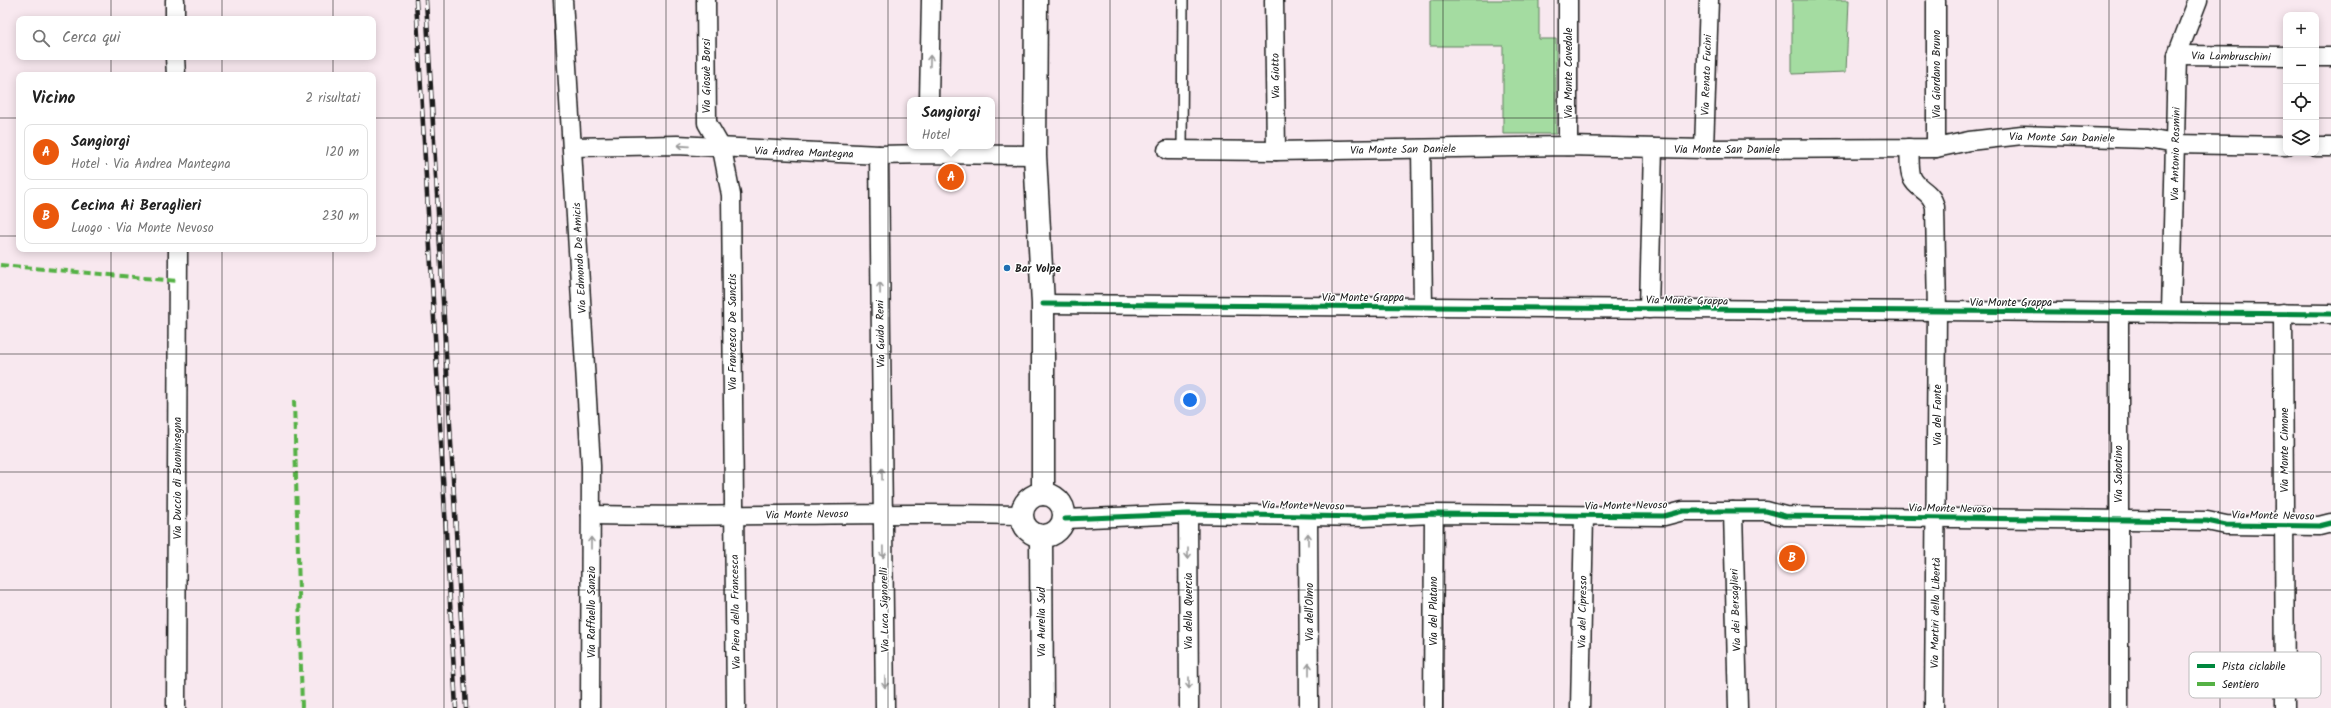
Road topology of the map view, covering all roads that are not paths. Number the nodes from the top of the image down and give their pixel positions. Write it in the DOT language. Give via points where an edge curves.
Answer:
graph roads {
  1 [pos="175,0"];
  2 [pos="563,0"];
  3 [pos="706,0"];
  4 [pos="931,0"];
  5 [pos="1036,0"];
  6 [pos="1183,0"];
  7 [pos="1274,0"];
  8 [pos="1568,0"];
  9 [pos="1709,0"];
  10 [pos="1936,0"];
  11 [pos="2198,0"];
  12 [pos="175,16"];
  13 [pos="2177,55"];
  14 [pos="2283,56"];
  15 [pos="2319,57"];
  16 [pos="2331,57"];
  17 [pos="175,60"];
  18 [pos="176,72"];
  19 [pos="930,97"];
  20 [pos="2175,144"];
  21 [pos="1568,146"];
  22 [pos="2283,146"];
  23 [pos="573,147"];
  24 [pos="2319,147"];
  25 [pos="2331,147"];
  26 [pos="1653,148"];
  27 [pos="1909,148"];
  28 [pos="1936,148"];
  29 [pos="722,149"];
  30 [pos="1421,149"];
  31 [pos="1704,149"];
  32 [pos="928,150"];
  33 [pos="1174,150"];
  34 [pos="1276,151"];
  35 [pos="878,155"];
  36 [pos="1035,155"];
  37 [pos="178,252"];
  38 [pos="1043,304"];
  39 [pos="1424,307"];
  40 [pos="1649,309"];
  41 [pos="1938,312"];
  42 [pos="2119,312"];
  43 [pos="2172,313"];
  44 [pos="2283,313"];
  45 [pos="2331,314"];
  46 [pos="1043,494"];
  47 [pos="882,513"];
  48 [pos="1188,514"];
  49 [pos="1434,514"];
  50 [pos="591,515"];
  51 [pos="1022,515"];
  52 [pos="1308,515"];
  53 [pos="734,516"];
  54 [pos="1584,516"];
  55 [pos="1733,517"];
  56 [pos="1064,518"];
  57 [pos="1936,518"];
  58 [pos="2331,519"];
  59 [pos="2284,520"];
  60 [pos="2118,521"];
  61 [pos="2331,523"];
  62 [pos="1041,536"];
  63 [pos="2285,652"];
  64 [pos="2285,698"];
  65 [pos="176,708"];
  66 [pos="590,708"];
  67 [pos="736,708"];
  68 [pos="885,708"];
  69 [pos="1042,708"];
  70 [pos="1189,708"];
  71 [pos="1309,708"];
  72 [pos="1433,708"];
  73 [pos="1580,708"];
  74 [pos="1738,708"];
  75 [pos="1934,708"];
  76 [pos="2119,708"];
  77 [pos="2285,708"];
  1 -- 12 [label="street"];
  2 -- 23 [label="street, Via Edmondo De Amicis"];
  3 -- 29 [label="street, Via Giosuè Borsi" via="707,123"];
  19 -- 4 [label="street, one-way"];
  5 -- 36 [label="street"];
  6 -- 33 [label="lane"];
  7 -- 34 [label="street, Via Giotto"];
  8 -- 21 [label="street, Via Monte Cavedale"];
  9 -- 31 [label="street, Via Renato Fucini"];
  10 -- 28 [label="street, Via Giordano Bruno"];
  11 -- 13 [label="street, Via Antonio Rosmini"];
  13 -- 14 [label="street, Via Lambruschini"];
  13 -- 20 [label="street, Via Antonio Rosmini"];
  15 -- 16 [label="street"];
  17 -- 18 [label="street"];
  20 -- 22 [label="street, Via Monte San Daniele"];
  20 -- 28 [label="street, Via Monte San Daniele" via="2148,139 2022,135"];
  20 -- 43 [label="street, Via Antonio Rosmini"];
  21 -- 26 [label="street, Via Monte San Daniele"];
  21 -- 30 [label="street, Via Monte San Daniele"];
  29 -- 23 [label="street, Via Andrea Mantegna, one-way" via="677,145"];
  23 -- 50 [label="street, Via Edmondo De Amicis" via="591,466"];
  24 -- 25 [label="street"];
  26 -- 31 [label="street, Via Monte San Daniele"];
  26 -- 40 [label="street"];
  27 -- 28 [label="street, Via Monte San Daniele"];
  27 -- 31 [label="street, Via Monte San Daniele"];
  27 -- 41 [label="street, Via del Fante" via="1911,175 1918,185 1933,197 1935,208"];
  29 -- 35 [label="street, Via Andrea Mantegna"];
  29 -- 53 [label="street, Via Francesco De Sanctis" via="731,195"];
  30 -- 34 [label="street, Via Monte San Daniele"];
  30 -- 39 [label="street"];
  32 -- 35 [label="street, Via Andrea Mantegna"];
  32 -- 36 [label="street, Via Andrea Mantegna"];
  33 -- 34 [label="street, Via Monte San Daniele"];
  47 -- 35 [label="street, Via Guido Reni, one-way"];
  36 -- 38 [label="street"];
  37 -- 65 [label="street, Via Duccio di Buoninsegna"];
  38 -- 39 [label="street, Via Monte Grappa"];
  38 -- 46 [label="street"];
  39 -- 40 [label="street, Via Monte Grappa"];
  40 -- 41 [label="street, Via Monte Grappa"];
  41 -- 42 [label="street, Via Monte Grappa"];
  41 -- 57 [label="street, Via del Fante"];
  42 -- 43 [label="street, Via Monte Grappa"];
  42 -- 60 [label="street, Via Sabotino"];
  43 -- 44 [label="street, Via Monte Grappa"];
  44 -- 45 [label="street, Via Monte Grappa"];
  44 -- 59 [label="street, Via Monte Cimone"];
  46 -- 51 [label="street" via="1027,502"];
  46 -- 56 [label="street" via="1059,501"];
  47 -- 51 [label="street, Via Monte Nevoso"];
  47 -- 53 [label="street, Via Monte Nevoso"];
  47 -- 68 [label="street, Via Luca Signorelli, one-way"];
  48 -- 52 [label="street, Via Monte Nevoso"];
  48 -- 56 [label="street, Via Monte Nevoso"];
  48 -- 70 [label="street, Via della Quercia, one-way"];
  49 -- 52 [label="street, Via Monte Nevoso" via="1364,517"];
  49 -- 54 [label="street, Via Monte Nevoso"];
  49 -- 72 [label="street, Via del Platano"];
  50 -- 53 [label="street, Via Monte Nevoso"];
  66 -- 50 [label="street, Via Raffaello Sanzio, one-way"];
  51 -- 62 [label="street" via="1024,524 1030,531"];
  71 -- 52 [label="street, Via dell'Olmo, one-way"];
  53 -- 67 [label="street, Via Piero della Francesca"];
  54 -- 55 [label="street, Via Monte Nevoso" via="1664,516 1683,523"];
  54 -- 73 [label="street, Via del Cipresso"];
  55 -- 57 [label="street, Via Monte Nevoso" via="1766,524 1784,516"];
  55 -- 74 [label="street, Via dei Bersaglieri"];
  56 -- 62 [label="street" via="1058,531 1050,536"];
  57 -- 60 [label="street, Via Monte Nevoso"];
  57 -- 75 [label="street, Via Martiri della Libertà"];
  58 -- 59 [label="street, Via Monte Nevoso" via="2319,514"];
  59 -- 60 [label="street, Via Monte Nevoso" via="2226,525 2207,521"];
  59 -- 61 [label="street, Via Monte Nevoso" via="2319,526"];
  59 -- 63 [label="street, Via Monte Cimone"];
  60 -- 76 [label="street, Via Sabotino"];
  62 -- 69 [label="street, Via Aurelia Sud"];
  64 -- 77 [label="street, Via Monte Cimone"];
}
